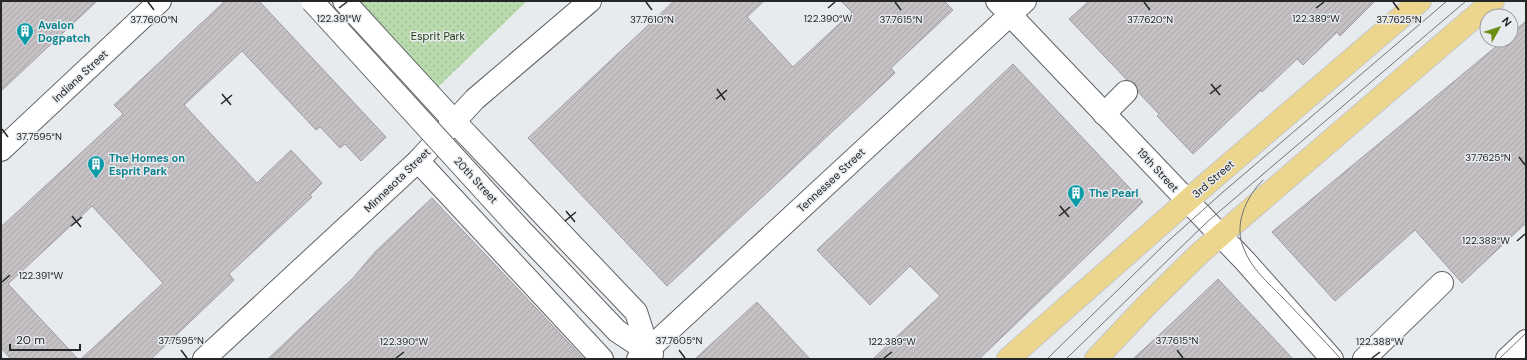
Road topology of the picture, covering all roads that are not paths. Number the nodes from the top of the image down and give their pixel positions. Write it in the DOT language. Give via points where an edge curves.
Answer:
graph roads {
  1 [pos="160,1"];
  2 [pos="312,1"];
  3 [pos="344,1"];
  4 [pos="590,1"];
  5 [pos="1420,1"];
  6 [pos="1493,1"];
  7 [pos="1011,6"];
  8 [pos="1126,92"];
  9 [pos="1104,114"];
  10 [pos="455,122"];
  11 [pos="1,150"];
  12 [pos="418,161"];
  13 [pos="1187,201"];
  14 [pos="1220,235"];
  15 [pos="1442,283"];
  16 [pos="1526,341"];
  17 [pos="648,356"];
  18 [pos="204,359"];
  19 [pos="602,359"];
  20 [pos="1008,359"];
  21 [pos="1096,359"];
  22 [pos="1332,359"];
  23 [pos="1364,359"];
  24 [pos="1507,359"];
  1 -- 11 [label="street, Indiana Street"];
  2 -- 17 [label="street, 20th Street, bridge" via="517,226 617,331"];
  3 -- 10 [label="street"];
  4 -- 10 [label="street, Minnesota Street" via="475,99"];
  5 -- 13 [label="main road, 3rd Street"];
  6 -- 14 [label="main road"];
  7 -- 9 [label="street, 19th Street"];
  7 -- 17 [label="street, Tennessee Street"];
  8 -- 9 [label="street"];
  9 -- 13 [label="street, 19th Street"];
  10 -- 12 [label="street, Minnesota Street"];
  10 -- 17 [label="street" via="636,312"];
  12 -- 18 [label="street, Minnesota Street"];
  12 -- 19 [label="street"];
  13 -- 14 [label="street, 19th Street"];
  13 -- 20 [label="main road, 3rd Street"];
  14 -- 21 [label="main road" via="1162,290"];
  14 -- 22 [label="street, 19th Street"];
  15 -- 23 [label="street"];
  16 -- 24 [label="street"];
}
